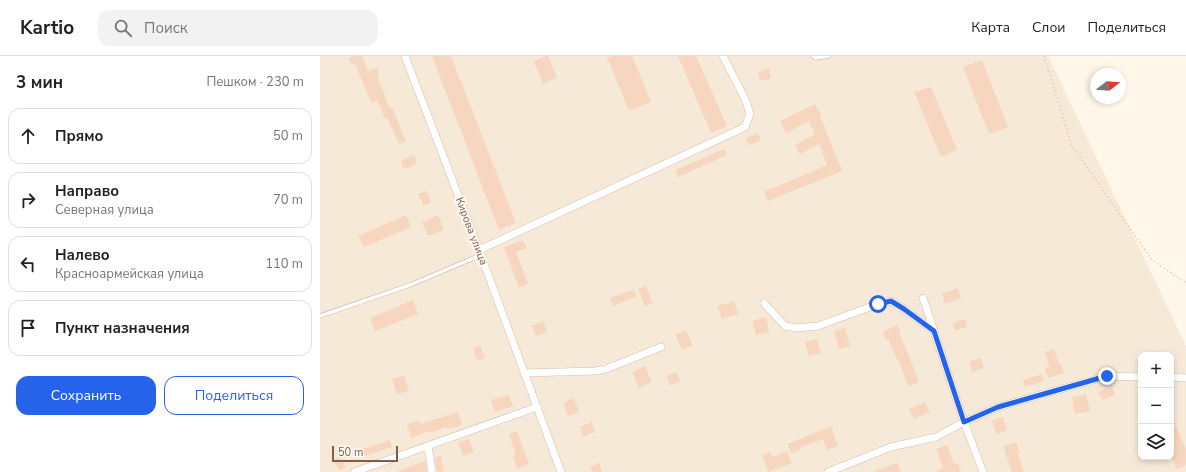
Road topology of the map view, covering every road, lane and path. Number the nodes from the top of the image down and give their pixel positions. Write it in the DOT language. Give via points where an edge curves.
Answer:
graph roads {
  1 [pos="405,56"];
  2 [pos="723,56"];
  3 [pos="813,56"];
  4 [pos="829,56"];
  5 [pos="1044,56"];
  6 [pos="480,253"];
  7 [pos="1186,283"];
  8 [pos="923,298"];
  9 [pos="764,303"];
  10 [pos="320,316"];
  11 [pos="934,331"];
  12 [pos="661,347"];
  13 [pos="524,373"];
  14 [pos="1138,377"];
  15 [pos="1174,377"];
  16 [pos="1186,378"];
  17 [pos="537,407"];
  18 [pos="964,422"];
  19 [pos="428,446"];
  20 [pos="354,472"];
  21 [pos="432,472"];
  22 [pos="561,472"];
  23 [pos="828,472"];
  24 [pos="983,472"];
  1 -- 6 [label="street, Кирова улица"];
  2 -- 6 [label="street" via="746,101 750,114 745,127"];
  3 -- 4 [label="lane"];
  5 -- 7 [label="path" via="1072,146 1152,260"];
  6 -- 10 [label="lane" via="410,284"];
  6 -- 13 [label="street, Кирова улица"];
  8 -- 11 [label="street"];
  9 -- 11 [label="street" via="785,326 797,328 818,326 891,301"];
  11 -- 18 [label="street"];
  12 -- 13 [label="street" via="606,369"];
  13 -- 17 [label="street, Кирова улица"];
  14 -- 18 [label="street" via="1107,376 998,407"];
  15 -- 16 [label="street"];
  17 -- 19 [label="street"];
  17 -- 22 [label="street, Кирова улица"];
  18 -- 23 [label="street" via="936,437 891,447"];
  18 -- 24 [label="street"];
  19 -- 20 [label="street"];
  19 -- 21 [label="street"];
}
